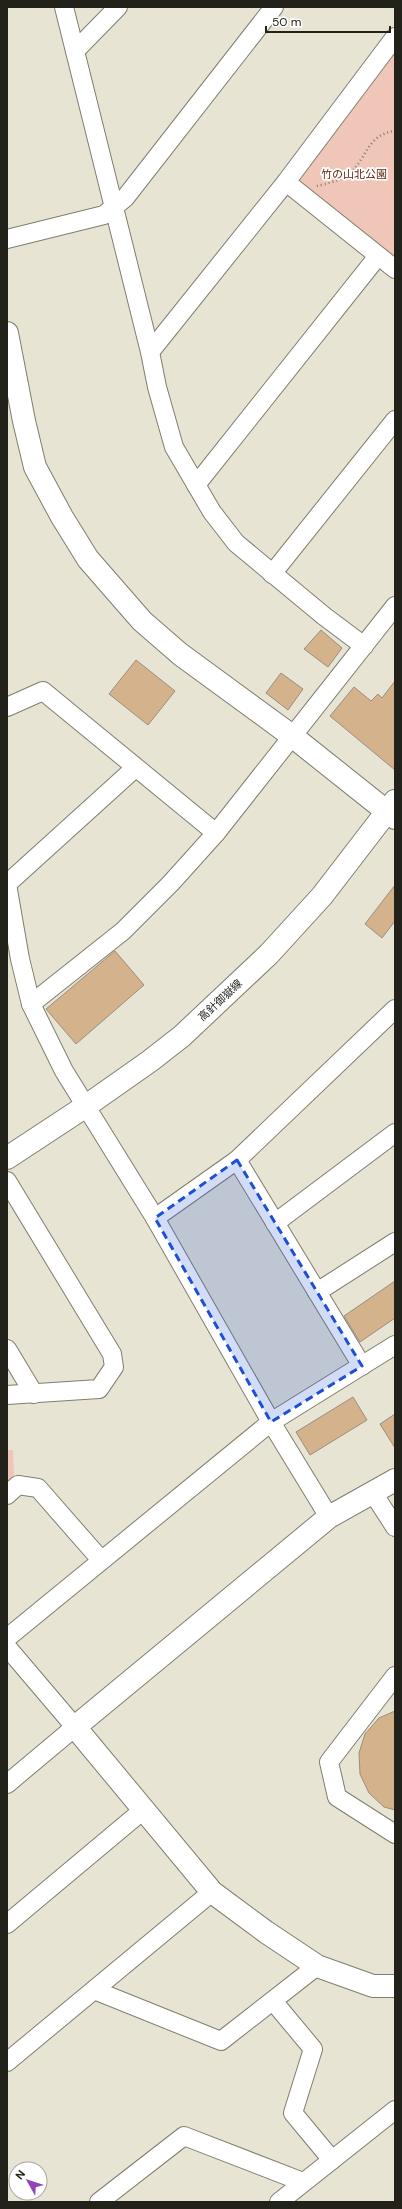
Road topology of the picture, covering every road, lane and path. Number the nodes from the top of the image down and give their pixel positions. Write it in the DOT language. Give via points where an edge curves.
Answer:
graph roads {
  1 [pos="64,7"];
  2 [pos="118,7"];
  3 [pos="270,9"];
  4 [pos="395,37"];
  5 [pos="75,51"];
  6 [pos="395,131"];
  7 [pos="291,186"];
  8 [pos="114,208"];
  9 [pos="7,239"];
  10 [pos="378,256"];
  11 [pos="395,268"];
  12 [pos="7,334"];
  13 [pos="150,352"];
  14 [pos="395,420"];
  15 [pos="196,485"];
  16 [pos="272,574"];
  17 [pos="395,606"];
  18 [pos="364,646"];
  19 [pos="7,707"];
  20 [pos="292,736"];
  21 [pos="135,768"];
  22 [pos="392,810"];
  23 [pos="216,833"];
  24 [pos="7,884"];
  25 [pos="31,1004"];
  26 [pos="395,1009"];
  27 [pos="86,1106"];
  28 [pos="395,1133"];
  29 [pos="7,1158"];
  30 [pos="237,1160"];
  31 [pos="7,1181"];
  32 [pos="155,1218"];
  33 [pos="275,1223"];
  34 [pos="395,1242"];
  35 [pos="317,1292"];
  36 [pos="395,1345"];
  37 [pos="7,1349"];
  38 [pos="362,1366"];
  39 [pos="34,1394"];
  40 [pos="7,1395"];
  41 [pos="271,1422"];
  42 [pos="395,1480"];
  43 [pos="373,1493"];
  44 [pos="7,1495"];
  45 [pos="329,1517"];
  46 [pos="395,1528"];
  47 [pos="101,1560"];
  48 [pos="7,1638"];
  49 [pos="7,1647"];
  50 [pos="395,1676"];
  51 [pos="75,1727"];
  52 [pos="7,1784"];
  53 [pos="142,1811"];
  54 [pos="395,1834"];
  55 [pos="212,1892"];
  56 [pos="7,1924"];
  57 [pos="317,1966"];
  58 [pos="395,1986"];
  59 [pos="94,1990"];
  60 [pos="273,2001"];
  61 [pos="7,2062"];
  62 [pos="395,2110"];
  63 [pos="332,2160"];
  64 [pos="303,2182"];
  65 [pos="121,2196"];
  66 [pos="99,2202"];
  67 [pos="278,2202"];
  1 -- 5 [label="street"];
  2 -- 5 [label="street"];
  3 -- 8 [label="street" via="125,198"];
  4 -- 7 [label="street"];
  5 -- 8 [label="street"];
  6 -- 7 [label="path" via="387,132 373,141 349,175 323,185"];
  7 -- 10 [label="street"];
  7 -- 13 [label="street"];
  8 -- 9 [label="street" via="104,215"];
  8 -- 13 [label="street"];
  10 -- 11 [label="street"];
  10 -- 15 [label="street"];
  12 -- 20 [label="street" via="35,467 88,559 142,621 180,654"];
  13 -- 15 [label="street" via="174,447"];
  14 -- 16 [label="street"];
  15 -- 16 [label="street" via="212,512 236,543"];
  16 -- 18 [label="street"];
  17 -- 18 [label="street"];
  18 -- 20 [label="street"];
  19 -- 21 [label="street" via="43,691"];
  20 -- 22 [label="street"];
  20 -- 23 [label="street"];
  21 -- 23 [label="street"];
  21 -- 24 [label="street"];
  22 -- 27 [label="street, 高針御嶽線" via="322,896 269,954 182,1036"];
  23 -- 25 [label="street" via="171,883 123,930"];
  24 -- 25 [label="street"];
  25 -- 27 [label="street" via="64,1071"];
  26 -- 30 [label="street"];
  27 -- 29 [label="street, 高針御嶽線"];
  27 -- 32 [label="street"];
  28 -- 33 [label="street"];
  30 -- 32 [label="street"];
  30 -- 33 [label="street"];
  31 -- 39 [label="street" via="112,1354 114,1367 99,1389"];
  32 -- 41 [label="street"];
  33 -- 35 [label="street"];
  34 -- 35 [label="street"];
  35 -- 38 [label="street"];
  36 -- 38 [label="street"];
  37 -- 39 [label="street"];
  38 -- 41 [label="street"];
  39 -- 40 [label="street"];
  41 -- 45 [label="street"];
  41 -- 47 [label="street"];
  42 -- 43 [label="street"];
  43 -- 45 [label="street"];
  43 -- 46 [label="street"];
  44 -- 47 [label="street" via="18,1485 38,1488"];
  45 -- 51 [label="street"];
  47 -- 48 [label="street"];
  49 -- 51 [label="street"];
  50 -- 54 [label="street" via="329,1762 337,1797"];
  51 -- 52 [label="street"];
  51 -- 53 [label="street"];
  53 -- 55 [label="street"];
  53 -- 56 [label="street"];
  55 -- 57 [label="street"];
  55 -- 59 [label="street"];
  57 -- 58 [label="street" via="373,1986"];
  57 -- 60 [label="street"];
  59 -- 60 [label="street" via="221,2041"];
  59 -- 61 [label="street"];
  60 -- 63 [label="street" via="314,2049 293,2113"];
  62 -- 63 [label="street"];
  63 -- 64 [label="street"];
  64 -- 65 [label="street" via="184,2136"];
  64 -- 67 [label="street"];
  65 -- 66 [label="street"];
}
